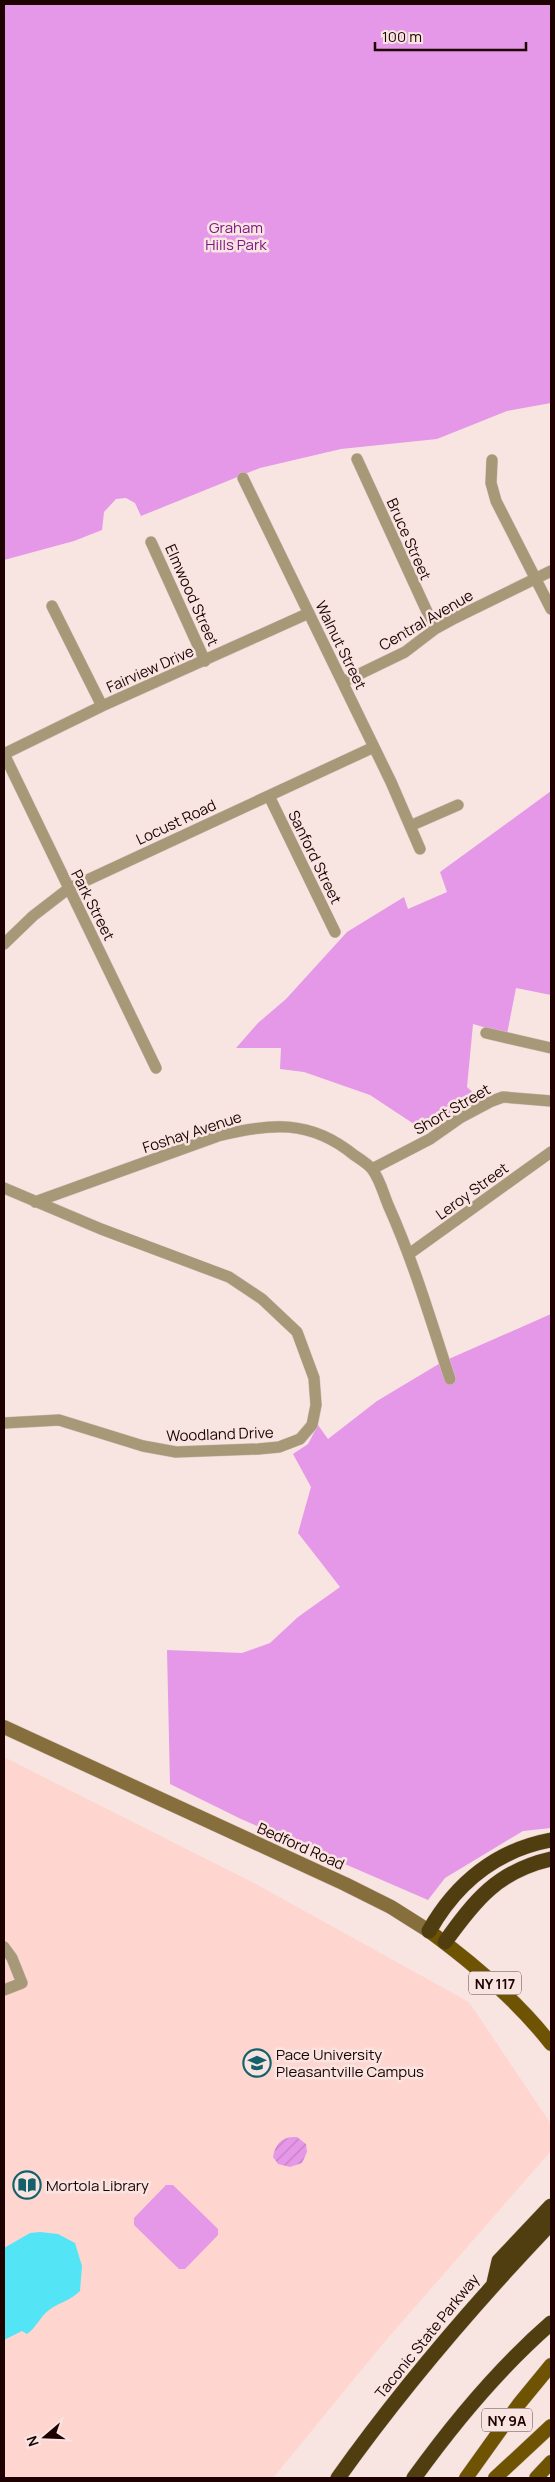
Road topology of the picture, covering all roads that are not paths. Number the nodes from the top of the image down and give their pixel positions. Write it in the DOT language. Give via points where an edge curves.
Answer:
graph roads {
  1 [pos="358,459"];
  2 [pos="492,460"];
  3 [pos="243,478"];
  4 [pos="151,542"];
  5 [pos="551,571"];
  6 [pos="535,579"];
  7 [pos="52,606"];
  8 [pos="551,609"];
  9 [pos="309,613"];
  10 [pos="435,630"];
  11 [pos="205,661"];
  12 [pos="343,682"];
  13 [pos="102,706"];
  14 [pos="374,747"];
  15 [pos="4,754"];
  16 [pos="269,796"];
  17 [pos="458,805"];
  18 [pos="410,826"];
  19 [pos="420,848"];
  20 [pos="68,889"];
  21 [pos="8,931"];
  22 [pos="335,932"];
  23 [pos="4,944"];
  24 [pos="486,1033"];
  25 [pos="551,1048"];
  26 [pos="156,1068"];
  27 [pos="551,1102"];
  28 [pos="551,1152"];
  29 [pos="372,1169"];
  30 [pos="4,1188"];
  31 [pos="35,1202"];
  32 [pos="409,1254"];
  33 [pos="450,1379"];
  34 [pos="4,1423"];
  35 [pos="4,1727"];
  36 [pos="551,1840"];
  37 [pos="551,1859"];
  38 [pos="429,1931"];
  39 [pos="445,1942"];
  40 [pos="4,1947"];
  41 [pos="4,1990"];
  42 [pos="551,2044"];
  43 [pos="551,2206"];
  44 [pos="551,2223"];
  45 [pos="494,2283"];
  46 [pos="551,2323"];
  47 [pos="551,2365"];
  48 [pos="551,2426"];
  49 [pos="551,2462"];
  50 [pos="338,2478"];
  51 [pos="414,2478"];
  52 [pos="466,2478"];
  53 [pos="495,2478"];
  54 [pos="536,2478"];
  1 -- 10 [label="street, Bruce Street"];
  2 -- 6 [label="street" via="492,490"];
  3 -- 9 [label="street, Walnut Street"];
  4 -- 11 [label="street, Elmwood Street"];
  5 -- 6 [label="street, Central Avenue"];
  6 -- 8 [label="street"];
  6 -- 10 [label="street, Central Avenue"];
  7 -- 13 [label="street"];
  9 -- 11 [label="street, Fairview Drive"];
  9 -- 12 [label="street, Walnut Street"];
  10 -- 12 [label="street, Central Avenue" via="405,652"];
  11 -- 13 [label="street, Fairview Drive"];
  12 -- 14 [label="street, Walnut Street"];
  13 -- 15 [label="street, Fairview Drive"];
  14 -- 16 [label="street, Locust Road"];
  14 -- 18 [label="street, Walnut Street"];
  15 -- 20 [label="street, Park Street"];
  16 -- 20 [label="street, Locust Road"];
  16 -- 22 [label="street, Sanford Street"];
  17 -- 18 [label="street"];
  18 -- 19 [label="street, Walnut Street"];
  20 -- 21 [label="street, Locust Road"];
  20 -- 26 [label="street, Park Street"];
  21 -- 23 [label="street, Locust Road"];
  24 -- 25 [label="street"];
  27 -- 29 [label="street, Short Street" via="503,1097 492,1101"];
  28 -- 32 [label="street, Leroy Street"];
  29 -- 31 [label="street, Foshay Avenue" via="343,1146 322,1135 304,1129 267,1126 218,1136"];
  29 -- 32 [label="street, Foshay Avenue"];
  30 -- 31 [label="street"];
  31 -- 34 [label="street, Woodland Drive" via="229,1277 262,1299 297,1332 314,1378 315,1410 308,1432 290,1445 240,1450 176,1452 59,1420"];
  32 -- 33 [label="street, Foshay Avenue"];
  35 -- 38 [label="main road, Bedford Road / NY 117" via="345,1884"];
  36 -- 38 [label="highway" via="516,1850 480,1870 452,1897"];
  37 -- 39 [label="highway" via="496,1883 473,1904"];
  38 -- 39 [label="main road, Bedford Road / NY 117"];
  39 -- 42 [label="main road, Bedford Road / NY 117" via="498,1986"];
  40 -- 41 [label="street" via="22,1983"];
  43 -- 45 [label="highway" via="499,2261"];
  44 -- 45 [label="highway, Taconic State Parkway"];
  45 -- 50 [label="highway, Taconic State Parkway"];
  46 -- 51 [label="highway" via="486,2387"];
  47 -- 52 [label="main road, NY 9A"];
  48 -- 53 [label="main road"];
  49 -- 54 [label="main road"];
}
